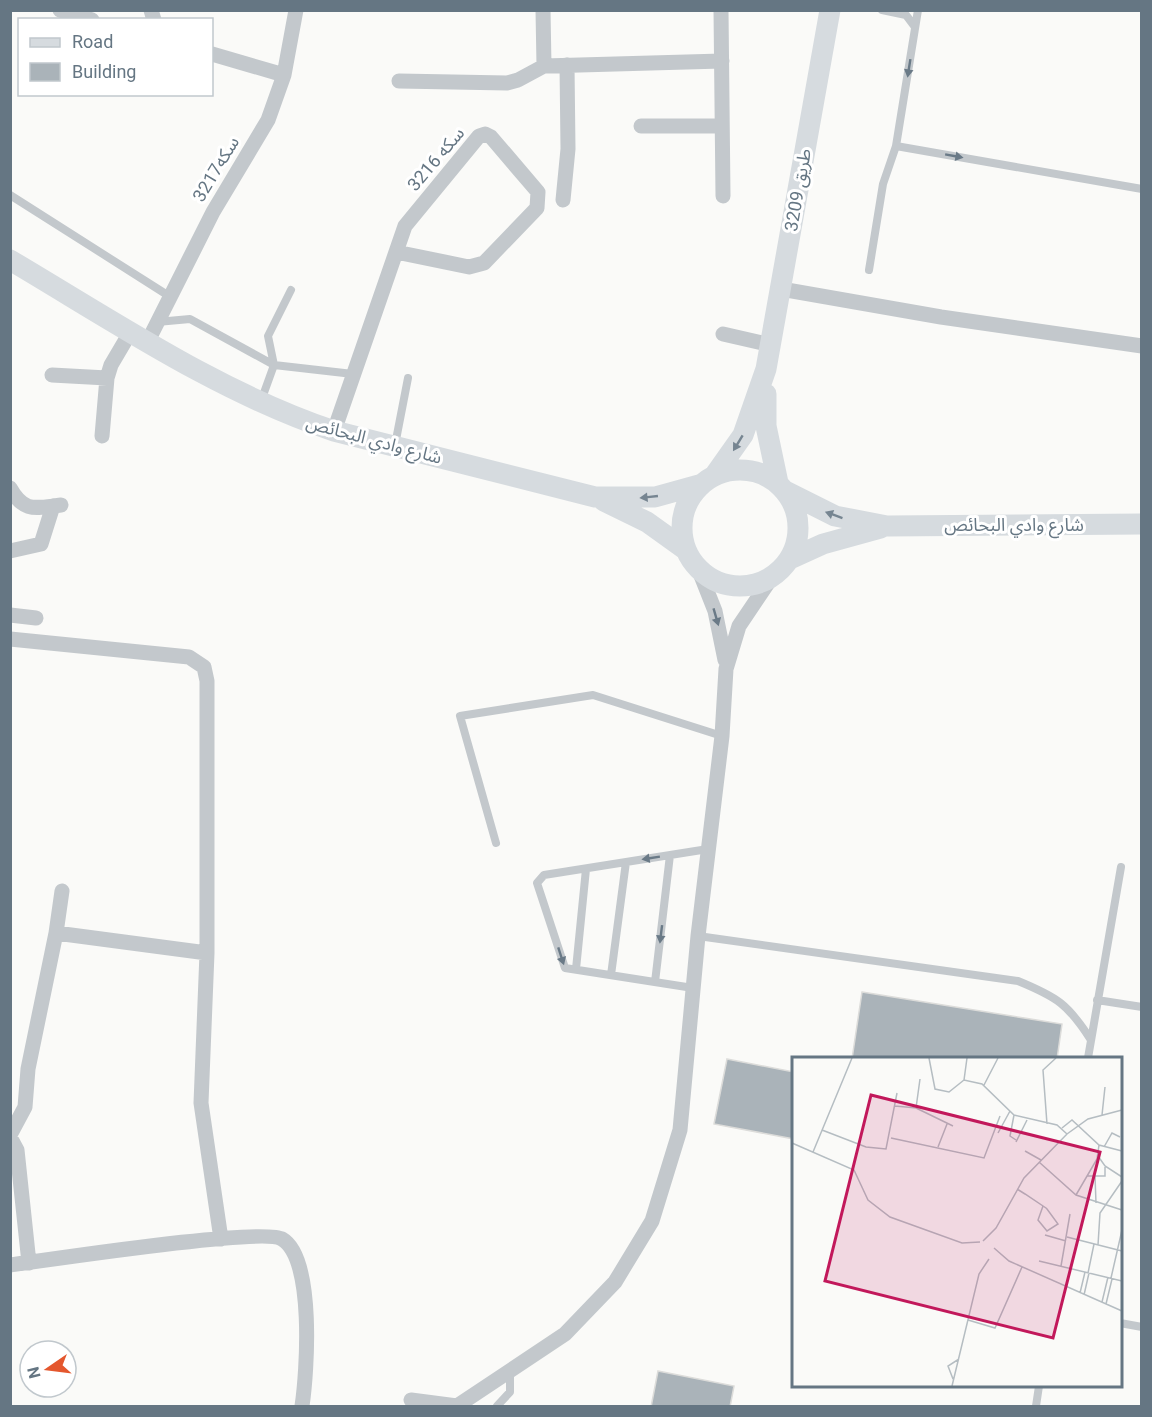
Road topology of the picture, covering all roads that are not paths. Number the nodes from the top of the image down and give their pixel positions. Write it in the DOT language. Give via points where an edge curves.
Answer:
graph roads {
  1 [pos="60,10"];
  2 [pos="296,10"];
  3 [pos="543,10"];
  4 [pos="721,10"];
  5 [pos="831,10"];
  6 [pos="882,10"];
  7 [pos="918,10"];
  8 [pos="86,18"];
  9 [pos="915,27"];
  10 [pos="213,54"];
  11 [pos="722,61"];
  12 [pos="567,65"];
  13 [pos="544,66"];
  14 [pos="284,75"];
  15 [pos="399,81"];
  16 [pos="641,126"];
  17 [pos="722,126"];
  18 [pos="896,146"];
  19 [pos="1142,189"];
  20 [pos="10,195"];
  21 [pos="723,196"];
  22 [pos="563,200"];
  23 [pos="396,252"];
  24 [pos="10,260"];
  25 [pos="869,270"];
  26 [pos="781,289"];
  27 [pos="291,290"];
  28 [pos="169,296"];
  29 [pos="145,331"];
  30 [pos="723,334"];
  31 [pos="771,345"];
  32 [pos="1142,346"];
  33 [pos="274,364"];
  34 [pos="766,369"];
  35 [pos="52,375"];
  36 [pos="353,375"];
  37 [pos="107,378"];
  38 [pos="408,378"];
  39 [pos="261,403"];
  40 [pos="334,431"];
  41 [pos="102,436"];
  42 [pos="395,446"];
  43 [pos="708,480"];
  44 [pos="781,487"];
  45 [pos="10,488"];
  46 [pos="595,497"];
  47 [pos="1142,524"];
  48 [pos="887,526"];
  49 [pos="10,550"];
  50 [pos="686,550"];
  51 [pos="790,560"];
  52 [pos="698,568"];
  53 [pos="772,577"];
  54 [pos="10,615"];
  55 [pos="36,618"];
  56 [pos="10,639"];
  57 [pos="726,669"];
  58 [pos="722,736"];
  59 [pos="496,843"];
  60 [pos="708,849"];
  61 [pos="670,855"];
  62 [pos="626,862"];
  63 [pos="1121,867"];
  64 [pos="586,869"];
  65 [pos="62,891"];
  66 [pos="56,933"];
  67 [pos="698,936"];
  68 [pos="207,953"];
  69 [pos="576,969"];
  70 [pos="611,975"];
  71 [pos="655,982"];
  72 [pos="693,988"];
  73 [pos="1097,1000"];
  74 [pos="1142,1007"];
  75 [pos="1091,1040"];
  76 [pos="1088,1057"];
  77 [pos="10,1136"];
  78 [pos="221,1239"];
  79 [pos="29,1263"];
  80 [pos="10,1265"];
  81 [pos="1122,1323"];
  82 [pos="1142,1327"];
  83 [pos="510,1372"];
  84 [pos="1039,1387"];
  85 [pos="411,1400"];
  86 [pos="302,1407"];
  87 [pos="497,1407"];
  88 [pos="1036,1407"];
  1 -- 8 [label="street"];
  2 -- 14 [label="street, سكه3217"];
  3 -- 13 [label="street"];
  4 -- 11 [label="street"];
  5 -- 26 [label="street, طريق 3209"];
  6 -- 9 [label="lane" via="906,15"];
  7 -- 9 [label="lane"];
  9 -- 18 [label="lane, one-way"];
  10 -- 14 [label="street"];
  11 -- 12 [label="street"];
  11 -- 17 [label="street"];
  12 -- 13 [label="street"];
  12 -- 22 [label="street" via="568,150"];
  13 -- 15 [label="street" via="507,82"];
  14 -- 28 [label="street, سكه3217" via="268,120"];
  16 -- 17 [label="street"];
  17 -- 21 [label="street"];
  18 -- 19 [label="lane, one-way"];
  18 -- 25 [label="lane" via="883,184"];
  20 -- 28 [label="lane"];
  23 -- 23 [label="street, سكه 3216" via="405,226 479,136 491,137 538,192 537,208 484,263 469,267"];
  23 -- 36 [label="street, سكه 3216"];
  24 -- 29 [label="street, شارع وادي البحائص"];
  26 -- 31 [label="street, طريق 3209"];
  26 -- 32 [label="street"];
  27 -- 33 [label="lane" via="268,336"];
  28 -- 29 [label="street, سكه3217"];
  29 -- 33 [label="lane" via="190,319"];
  29 -- 37 [label="street, سكه3217" via="111,365"];
  29 -- 39 [label="street, شارع وادي البحائص" via="229,388"];
  30 -- 31 [label="street"];
  31 -- 34 [label="street, طريق 3209"];
  33 -- 36 [label="lane"];
  33 -- 39 [label="lane"];
  34 -- 43 [label="street, one-way" via="743,435"];
  34 -- 44 [label="street" via="766,426"];
  35 -- 37 [label="street"];
  36 -- 40 [label="street, سكه 3216"];
  37 -- 41 [label="street, سكه3217"];
  38 -- 42 [label="lane"];
  39 -- 40 [label="street, شارع وادي البحائص"];
  40 -- 42 [label="street, شارع وادي البحائص"];
  42 -- 46 [label="street, شارع وادي البحائص"];
  43 -- 44 [label="street" via="725,471 747,470 769,477"];
  43 -- 46 [label="street, one-way" via="655,497"];
  43 -- 50 [label="street" via="689,501 682,521"];
  48 -- 44 [label="street, one-way" via="835,516"];
  44 -- 51 [label="street" via="792,501 798,524"];
  45 -- 49 [label="street" via="27,507 57,506 40,544"];
  46 -- 50 [label="street" via="647,522"];
  47 -- 48 [label="street, شارع وادي البحائص"];
  48 -- 51 [label="street" via="823,544"];
  50 -- 52 [label="street"];
  51 -- 53 [label="street"];
  52 -- 53 [label="street" via="714,580 734,586 754,585"];
  52 -- 57 [label="street, one-way" via="715,611"];
  53 -- 57 [label="street" via="739,626"];
  54 -- 55 [label="street"];
  56 -- 68 [label="street" via="189,657 204,667"];
  57 -- 58 [label="street"];
  58 -- 59 [label="lane" via="593,695 460,716"];
  58 -- 60 [label="street"];
  60 -- 61 [label="lane"];
  60 -- 67 [label="street"];
  61 -- 62 [label="lane, one-way"];
  61 -- 71 [label="lane, one-way"];
  62 -- 64 [label="lane"];
  62 -- 70 [label="lane"];
  63 -- 73 [label="lane"];
  64 -- 69 [label="lane"];
  64 -- 69 [label="lane, one-way" via="544,875 537,883 565,968"];
  65 -- 66 [label="street"];
  66 -- 68 [label="street"];
  66 -- 77 [label="street" via="28,1069 25,1107"];
  67 -- 72 [label="street"];
  67 -- 75 [label="lane" via="1018,981 1055,996 1076,1016"];
  68 -- 78 [label="street" via="201,1103"];
  69 -- 70 [label="lane"];
  70 -- 71 [label="lane"];
  71 -- 72 [label="lane"];
  72 -- 83 [label="street" via="680,1130 652,1221 615,1282 565,1334"];
  73 -- 74 [label="lane"];
  73 -- 75 [label="lane"];
  75 -- 76 [label="lane"];
  77 -- 79 [label="street" via="17,1150"];
  78 -- 79 [label="street"];
  78 -- 86 [label="street" via="268,1235 283,1239 293,1250 307,1314 308,1370"];
  79 -- 80 [label="street"];
  81 -- 82 [label="lane"];
  83 -- 85 [label="street" via="457,1407"];
  83 -- 87 [label="lane" via="510,1392"];
  84 -- 88 [label="lane"];
}
